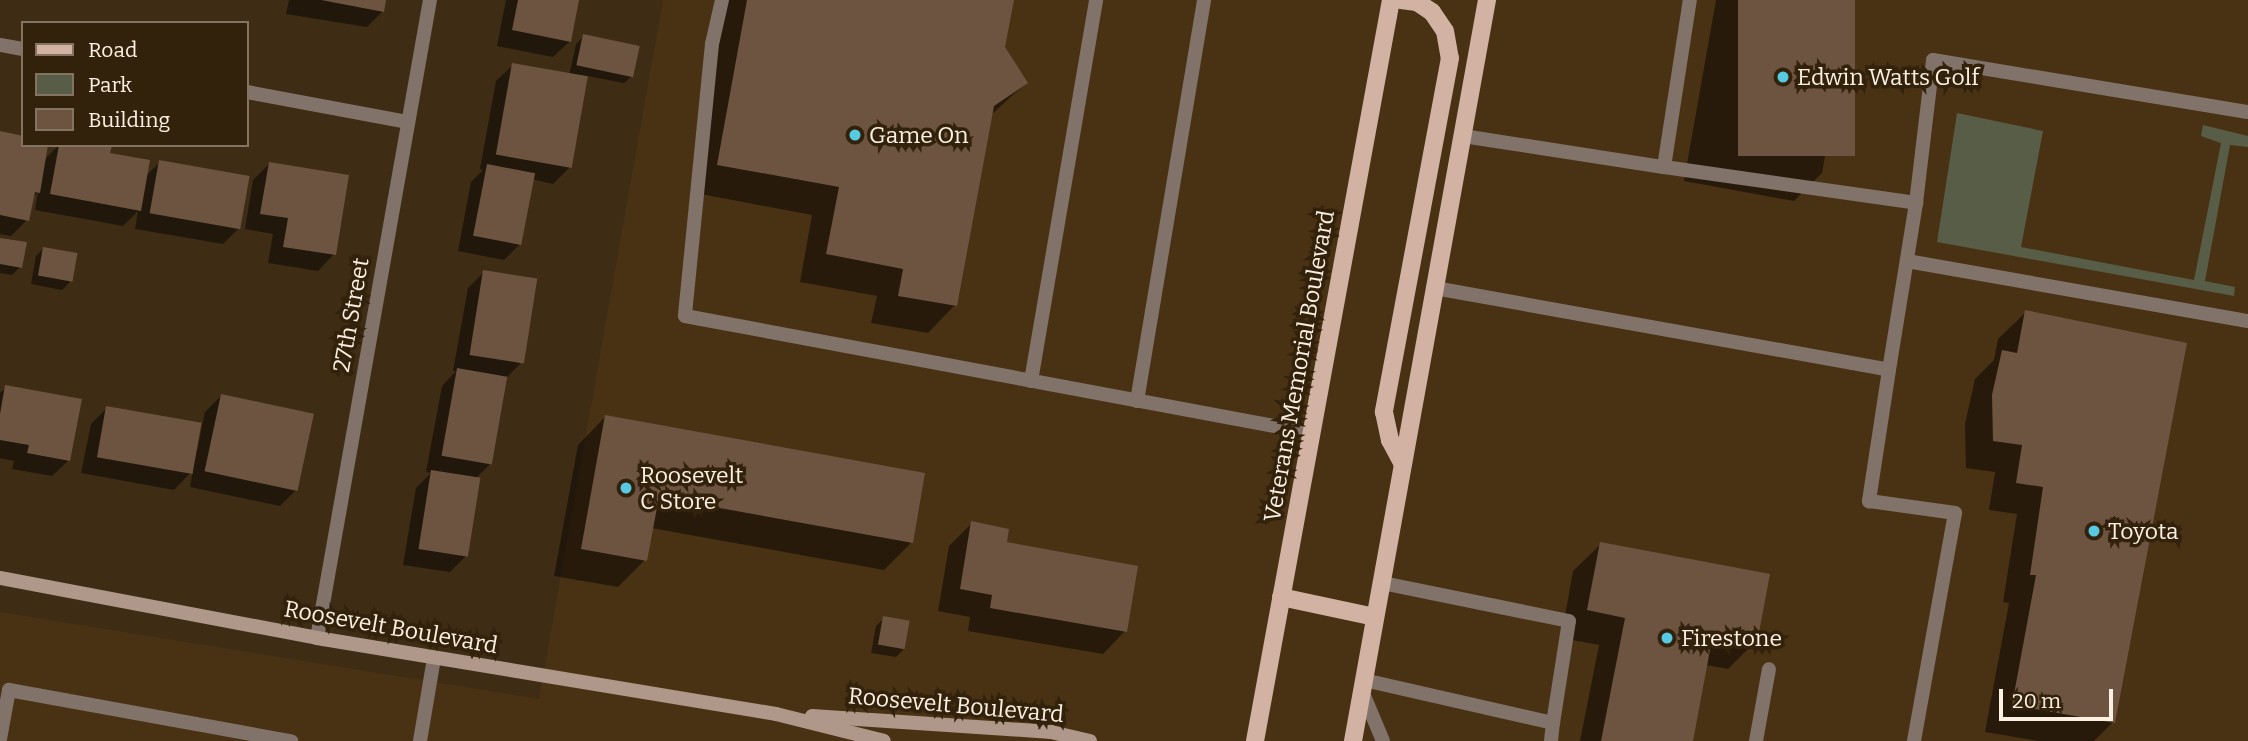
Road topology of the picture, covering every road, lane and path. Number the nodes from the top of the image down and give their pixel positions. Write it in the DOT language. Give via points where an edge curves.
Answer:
graph roads {
  1 [pos="430,0"];
  2 [pos="722,0"];
  3 [pos="1096,0"];
  4 [pos="1204,0"];
  5 [pos="1391,0"];
  6 [pos="1401,0"];
  7 [pos="1487,0"];
  8 [pos="1690,0"];
  9 [pos="0,45"];
  10 [pos="21,49"];
  11 [pos="248,92"];
  12 [pos="2248,112"];
  13 [pos="408,122"];
  14 [pos="1463,136"];
  15 [pos="1664,167"];
  16 [pos="1916,203"];
  17 [pos="1907,261"];
  18 [pos="1435,288"];
  19 [pos="2248,321"];
  20 [pos="1889,370"];
  21 [pos="1031,381"];
  22 [pos="1137,401"];
  23 [pos="1312,433"];
  24 [pos="1403,464"];
  25 [pos="0,578"];
  26 [pos="1382,583"];
  27 [pos="1281,597"];
  28 [pos="1375,617"];
  29 [pos="317,638"];
  30 [pos="434,658"];
  31 [pos="1769,668"];
  32 [pos="1363,686"];
  33 [pos="776,713"];
  34 [pos="1553,723"];
  35 [pos="0,739"];
  36 [pos="291,741"];
  37 [pos="419,741"];
  38 [pos="884,741"];
  39 [pos="1090,741"];
  40 [pos="1255,741"];
  41 [pos="1353,741"];
  42 [pos="1383,741"];
  43 [pos="1551,741"];
  44 [pos="1756,741"];
  45 [pos="1914,741"];
  1 -- 13 [label="street, 27th Street"];
  2 -- 21 [label="street" via="712,44 685,316"];
  3 -- 21 [label="street"];
  4 -- 22 [label="street"];
  5 -- 23 [label="main road, Veterans Memorial Boulevard"];
  6 -- 24 [label="main road" via="1417,2 1432,12 1445,31 1450,58 1384,412 1390,440"];
  7 -- 14 [label="main road"];
  8 -- 15 [label="street"];
  9 -- 10 [label="street"];
  11 -- 13 [label="street"];
  12 -- 16 [label="street" via="1933,60"];
  13 -- 29 [label="street, 27th Street"];
  14 -- 15 [label="street"];
  14 -- 18 [label="main road"];
  15 -- 16 [label="street"];
  16 -- 17 [label="street"];
  17 -- 19 [label="street"];
  17 -- 20 [label="street"];
  18 -- 20 [label="street"];
  18 -- 24 [label="main road"];
  20 -- 45 [label="street" via="1869,501 1955,513"];
  21 -- 22 [label="street"];
  22 -- 23 [label="street"];
  23 -- 27 [label="main road, Veterans Memorial Boulevard"];
  24 -- 26 [label="main road"];
  25 -- 29 [label="street, Roosevelt Boulevard"];
  26 -- 28 [label="main road"];
  26 -- 34 [label="street" via="1569,621"];
  27 -- 28 [label="main road"];
  27 -- 40 [label="main road, Veterans Memorial Boulevard"];
  28 -- 32 [label="main road"];
  29 -- 30 [label="street, Roosevelt Boulevard"];
  30 -- 33 [label="street, Roosevelt Boulevard"];
  30 -- 37 [label="street"];
  31 -- 44 [label="street"];
  32 -- 34 [label="street"];
  32 -- 41 [label="main road"];
  32 -- 42 [label="street"];
  33 -- 38 [label="street, Roosevelt Boulevard"];
  33 -- 39 [label="street, Roosevelt Boulevard" via="1051,733"];
  34 -- 43 [label="street"];
  35 -- 36 [label="street" via="9,690"];
}
